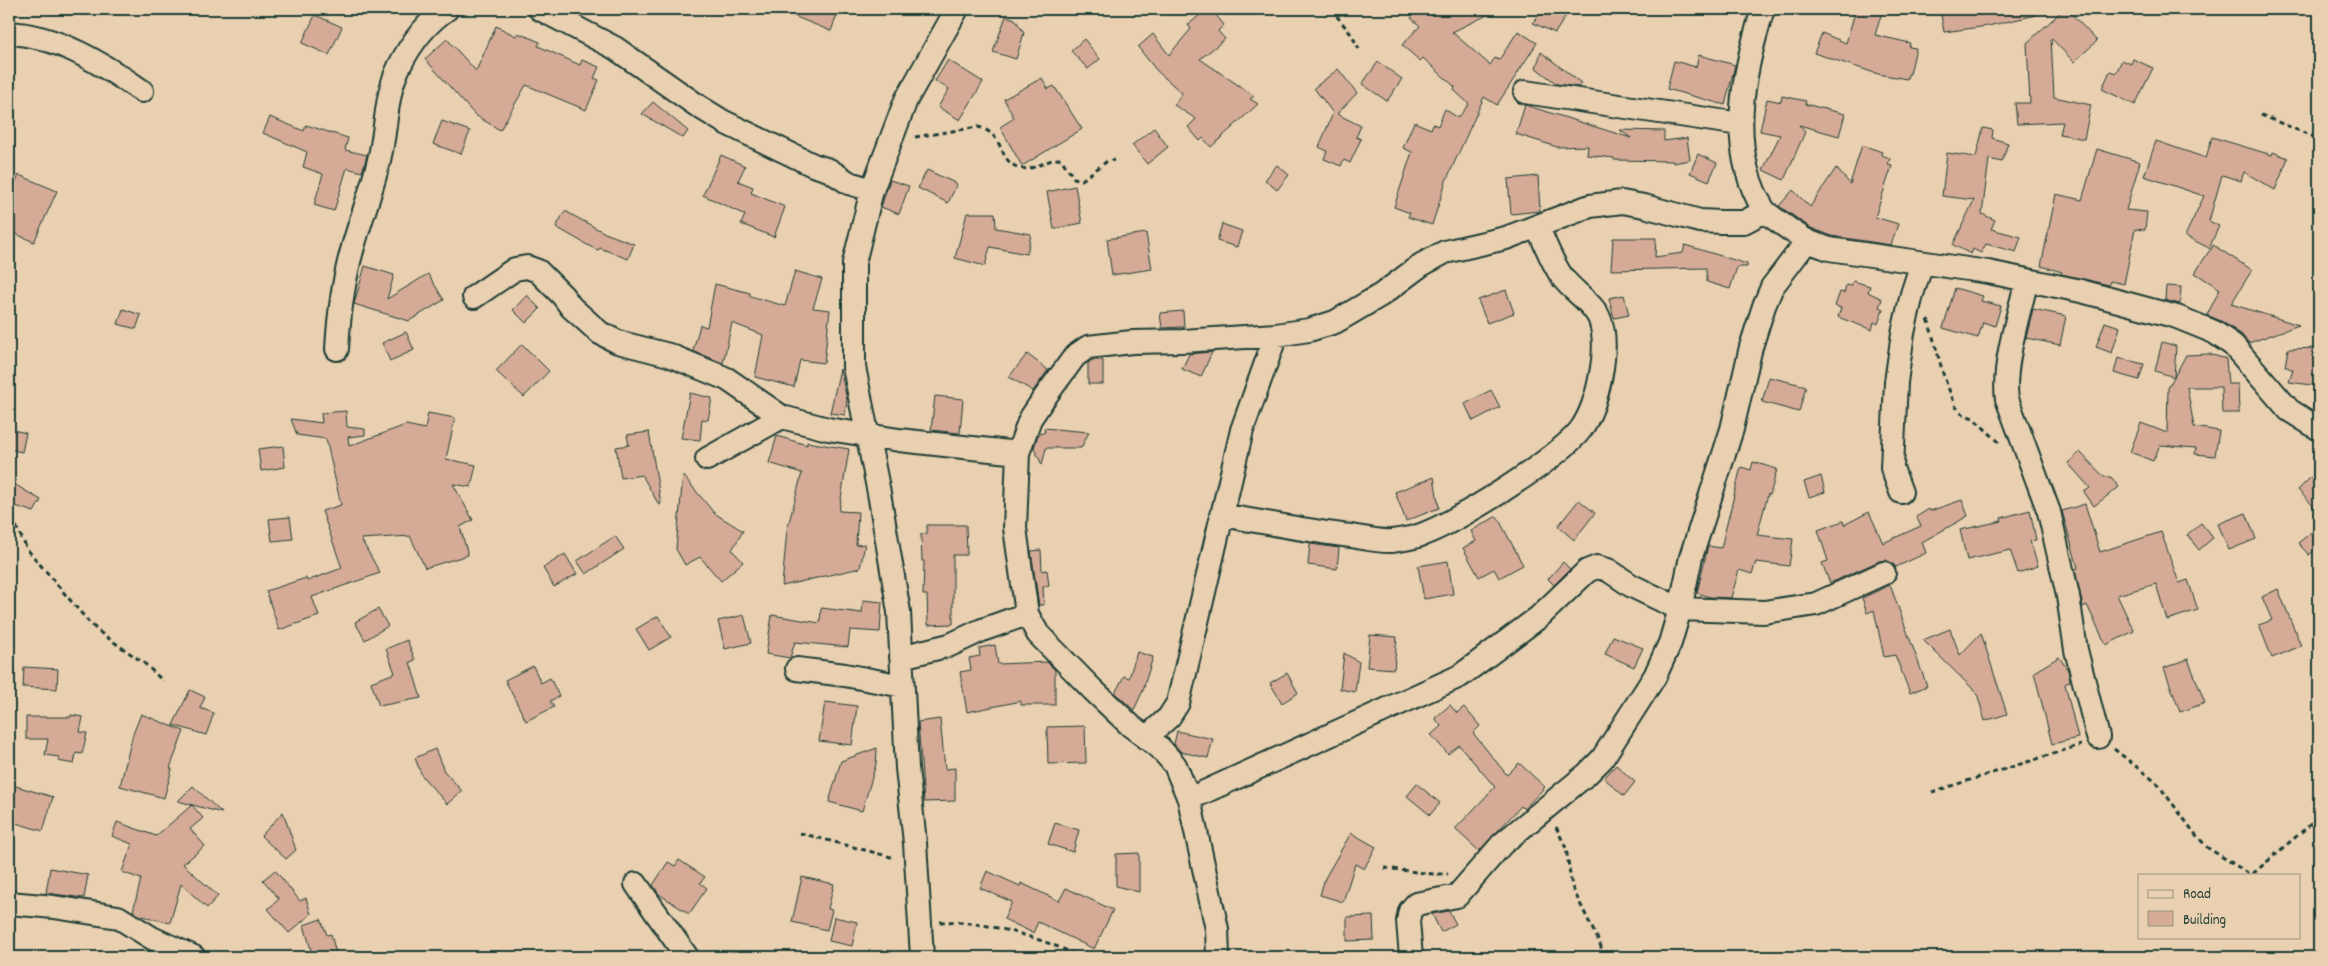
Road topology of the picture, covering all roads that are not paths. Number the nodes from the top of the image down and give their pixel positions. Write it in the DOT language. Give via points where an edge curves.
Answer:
graph roads {
  1 [pos="448,9"];
  2 [pos="540,9"];
  3 [pos="957,9"];
  4 [pos="1763,9"];
  5 [pos="580,18"];
  6 [pos="9,33"];
  7 [pos="142,91"];
  8 [pos="1526,92"];
  9 [pos="1740,124"];
  10 [pos="872,190"];
  11 [pos="1765,211"];
  12 [pos="1538,227"];
  13 [pos="1807,241"];
  14 [pos="1922,264"];
  15 [pos="2027,280"];
  16 [pos="474,297"];
  17 [pos="1276,335"];
  18 [pos="337,349"];
  19 [pos="782,417"];
  20 [pos="2319,429"];
  21 [pos="868,435"];
  22 [pos="1018,452"];
  23 [pos="708,459"];
  24 [pos="1901,492"];
  25 [pos="1221,514"];
  26 [pos="1884,573"];
  27 [pos="1680,609"];
  28 [pos="1027,614"];
  29 [pos="901,657"];
  30 [pos="797,669"];
  31 [pos="903,686"];
  32 [pos="2098,737"];
  33 [pos="1146,738"];
  34 [pos="1189,799"];
  35 [pos="636,884"];
  36 [pos="9,903"];
  37 [pos="194,957"];
  38 [pos="687,957"];
  39 [pos="922,957"];
  40 [pos="1218,957"];
  41 [pos="1411,957"];
  1 -- 18 [label="street" via="433,18 417,36 390,91 374,185 353,247 340,301"];
  2 -- 5 [label="street"];
  3 -- 10 [label="street" via="906,100"];
  4 -- 9 [label="street" via="1753,40"];
  5 -- 10 [label="street" via="615,48 724,122 829,170 849,183"];
  6 -- 7 [label="street" via="32,35 51,42 116,74"];
  8 -- 9 [label="street"];
  9 -- 11 [label="street" via="1749,176"];
  10 -- 21 [label="street" via="854,263 853,300 854,368"];
  11 -- 12 [label="street" via="1744,222 1700,221 1622,202 1590,206"];
  11 -- 13 [label="street"];
  12 -- 17 [label="street" via="1445,252 1335,322"];
  12 -- 25 [label="street" via="1562,278 1600,318 1603,332 1602,363 1595,398 1585,421 1568,443 1510,486 1415,537 1390,541 1324,533"];
  13 -- 14 [label="street" via="1829,249"];
  13 -- 27 [label="street" via="1772,287 1764,306 1732,429 1693,549"];
  14 -- 15 [label="street" via="1949,265"];
  14 -- 24 [label="street" via="1903,333 1896,382 1892,468"];
  15 -- 20 [label="street" via="2125,302 2214,332 2233,345 2289,410"];
  15 -- 32 [label="street" via="2005,388 2049,512 2068,596 2076,650"];
  16 -- 19 [label="street" via="515,268 527,267 538,271 600,333 618,342 669,355 727,380"];
  17 -- 22 [label="street" via="1088,347 1075,356 1030,419"];
  17 -- 25 [label="street" via="1242,430"];
  19 -- 21 [label="street"];
  19 -- 23 [label="street"];
  21 -- 22 [label="street"];
  21 -- 29 [label="street" via="898,612"];
  22 -- 28 [label="street" via="1015,528"];
  25 -- 33 [label="street" via="1178,703 1169,717"];
  26 -- 27 [label="street" via="1816,604 1794,609 1764,612"];
  27 -- 34 [label="street" via="1597,567 1587,571 1539,617 1460,676"];
  27 -- 41 [label="street" via="1656,676 1602,759 1502,844 1457,896 1416,904 1408,921"];
  28 -- 29 [label="street" via="950,645"];
  28 -- 33 [label="street" via="1038,634 1092,690"];
  29 -- 31 [label="street"];
  30 -- 31 [label="street"];
  31 -- 39 [label="street"];
  33 -- 34 [label="street" via="1175,765"];
  34 -- 40 [label="street" via="1217,929"];
  35 -- 38 [label="street"];
  36 -- 37 [label="street" via="118,917 152,938"];
}
